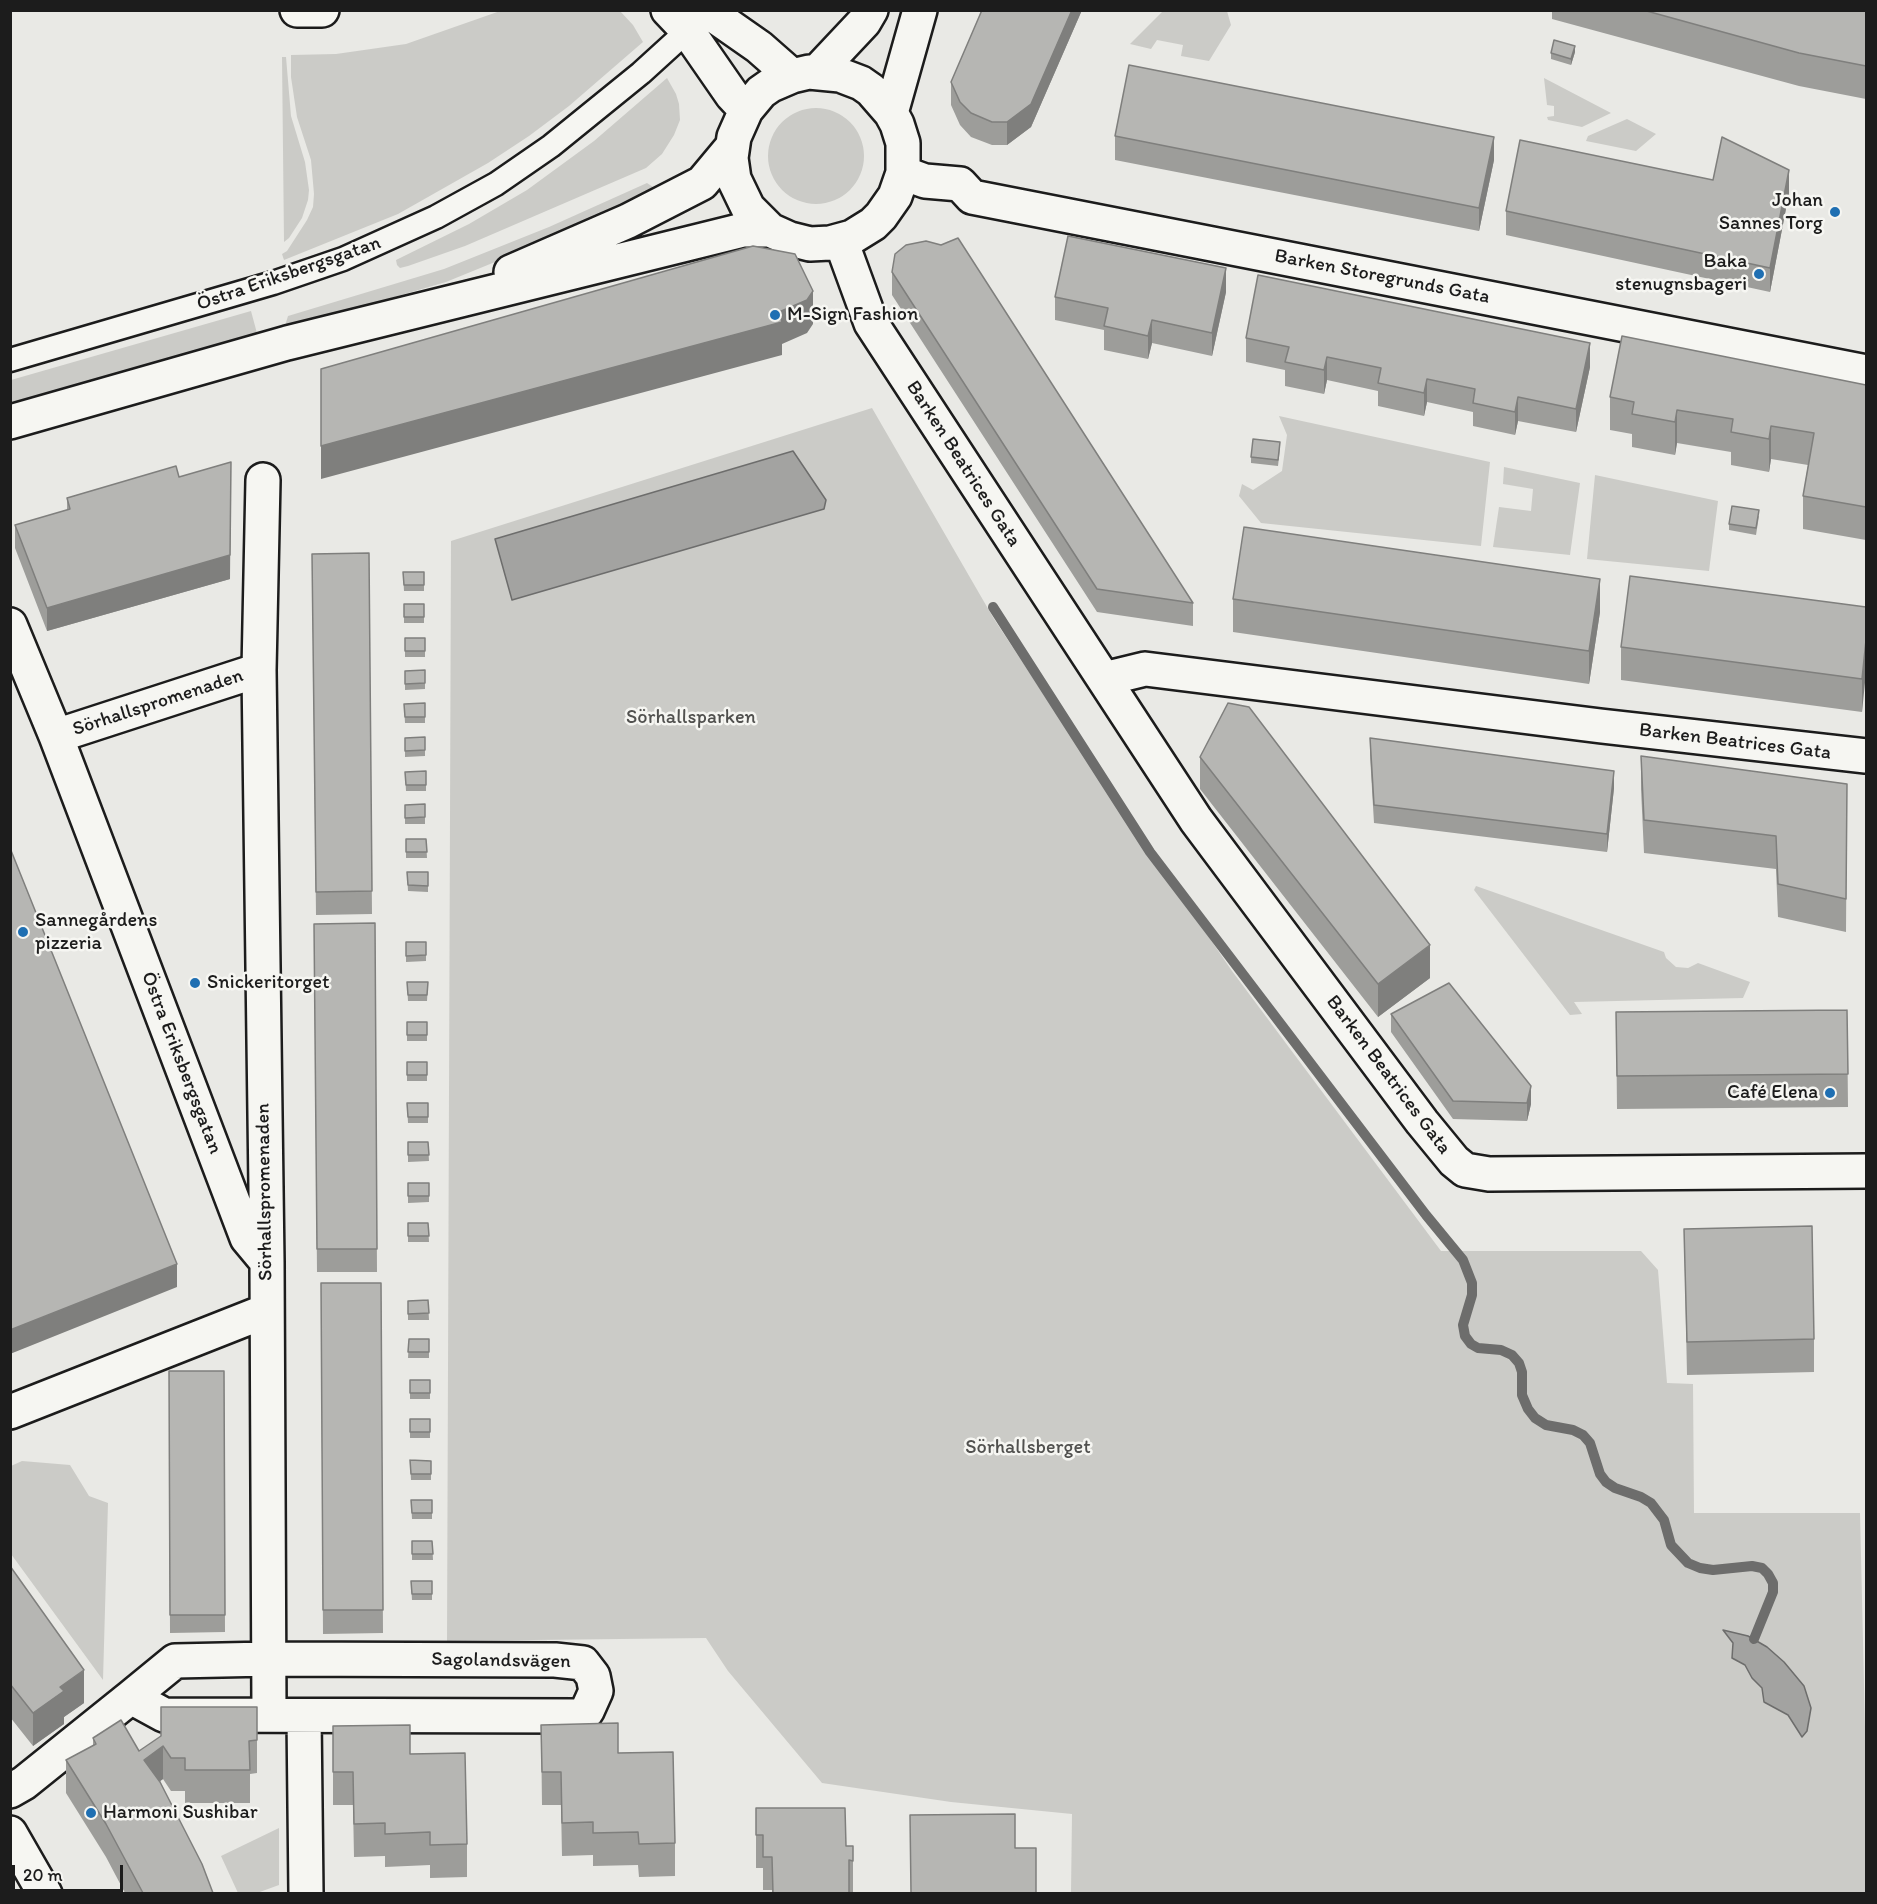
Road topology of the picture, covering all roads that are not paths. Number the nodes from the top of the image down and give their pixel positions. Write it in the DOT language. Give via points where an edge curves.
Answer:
graph roads {
  1 [pos="297,10"];
  2 [pos="322,10"];
  3 [pos="871,10"];
  4 [pos="920,10"];
  5 [pos="696,15"];
  6 [pos="805,74"];
  7 [pos="746,110"];
  8 [pos="891,112"];
  9 [pos="732,147"];
  10 [pos="903,173"];
  11 [pos="770,230"];
  12 [pos="841,241"];
  13 [pos="371,323"];
  14 [pos="10,360"];
  15 [pos="1866,372"];
  16 [pos="10,422"];
  17 [pos="263,480"];
  18 [pos="10,625"];
  19 [pos="260,670"];
  20 [pos="1104,679"];
  21 [pos="56,736"];
  22 [pos="1866,756"];
  23 [pos="1866,1171"];
  24 [pos="267,1262"];
  25 [pos="266,1311"];
  26 [pos="10,1412"];
  27 [pos="269,1659"];
  28 [pos="131,1697"];
  29 [pos="269,1713"];
  30 [pos="304,1716"];
  31 [pos="10,1791"];
  32 [pos="10,1833"];
  33 [pos="45,1893"];
  34 [pos="306,1893"];
  1 -- 2 [label="street"];
  3 -- 6 [label="street" via="864,22"];
  4 -- 8 [label="street"];
  5 -- 6 [label="street"];
  5 -- 7 [label="street" via="732,95"];
  5 -- 14 [label="lane, Östra Eriksbergsgatan" via="641,74 551,146 467,201 416,227 273,284"];
  6 -- 7 [label="street" via="781,80 761,92"];
  6 -- 8 [label="street" via="840,75 861,83"];
  7 -- 9 [label="street"];
  8 -- 10 [label="street" via="903,143"];
  9 -- 11 [label="street" via="738,189 748,208"];
  9 -- 13 [label="street" via="702,183 628,221 468,291"];
  10 -- 12 [label="street" via="895,196 881,216 863,231"];
  10 -- 15 [label="street, Barken Storegrunds Gata" via="925,182 960,184 972,197"];
  11 -- 12 [label="street" via="810,244"];
  11 -- 13 [label="street" via="743,230"];
  12 -- 20 [label="street, Barken Beatrices Gata" via="871,323"];
  13 -- 16 [label="street"];
  17 -- 19 [label="street, Sörhallspromenaden"];
  18 -- 21 [label="street, Östra Eriksbergsgatan"];
  19 -- 21 [label="street, Sörhallspromenaden"];
  19 -- 24 [label="street, Sörhallspromenaden"];
  20 -- 22 [label="street, Barken Beatrices Gata" via="1144,669"];
  20 -- 23 [label="street, Barken Beatrices Gata" via="1196,820 1422,1122 1465,1170 1489,1174"];
  21 -- 24 [label="street, Östra Eriksbergsgatan" via="248,1238"];
  24 -- 25 [label="street, Sörhallspromenaden"];
  25 -- 26 [label="street"];
  25 -- 27 [label="street, Sörhallspromenaden"];
  27 -- 28 [label="street, Sagolandsvägen" via="175,1661"];
  27 -- 29 [label="street, Sörhallspromenaden"];
  27 -- 30 [label="street, Sagolandsvägen" via="583,1663 593,1676 596,1691 587,1711 579,1716"];
  28 -- 29 [label="street, Sagolandsvägen" via="164,1715"];
  28 -- 31 [label="street, Sagolandsvägen"];
  29 -- 30 [label="street, Sagolandsvägen"];
  30 -- 34 [label="street"];
  32 -- 33 [label="street"];
}
